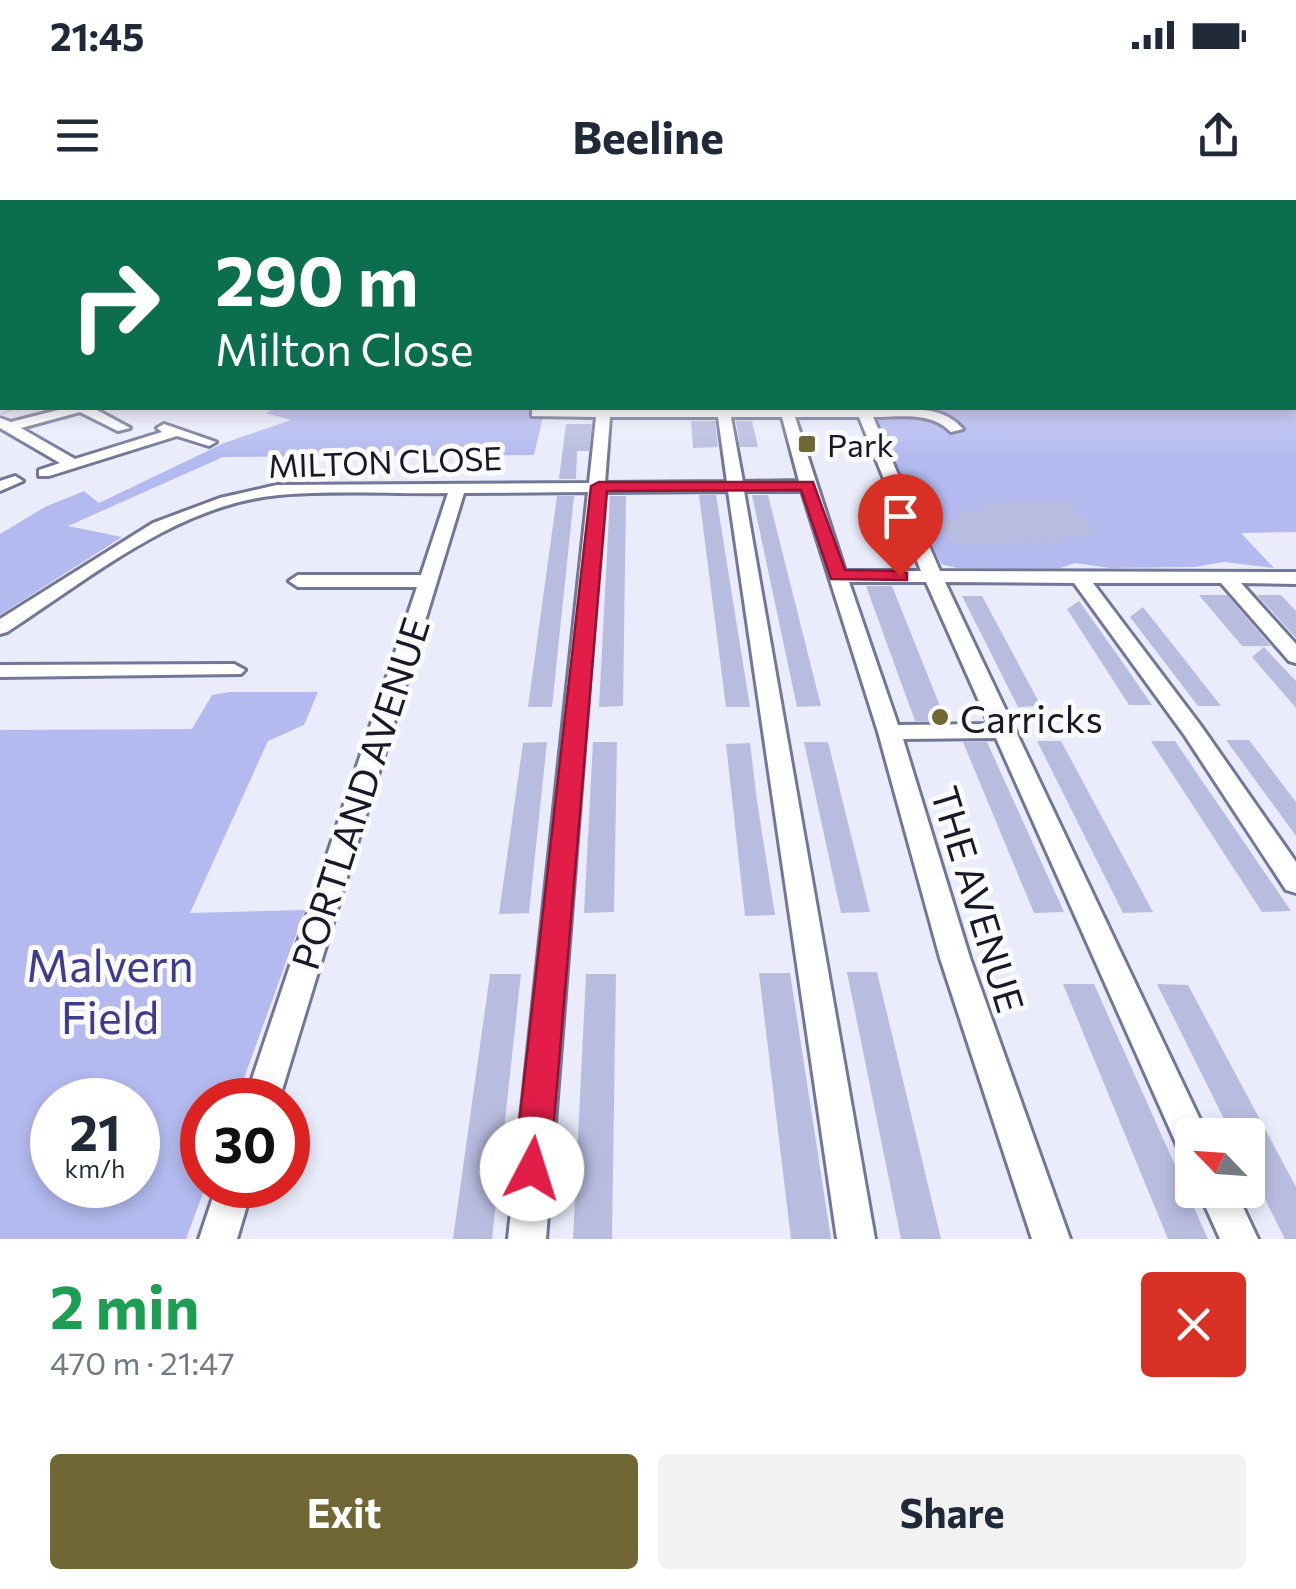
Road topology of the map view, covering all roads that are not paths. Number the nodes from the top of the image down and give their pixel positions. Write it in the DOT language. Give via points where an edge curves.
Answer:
graph roads {
  1 [pos="72,410"];
  2 [pos="85,410"];
  3 [pos="604,410"];
  4 [pos="724,410"];
  5 [pos="786,410"];
  6 [pos="863,410"];
  7 [pos="537,413"];
  8 [pos="5,425"];
  9 [pos="123,428"];
  10 [pos="956,429"];
  11 [pos="210,442"];
  12 [pos="72,464"];
  13 [pos="44,473"];
  14 [pos="738,485"];
  15 [pos="599,486"];
  16 [pos="808,486"];
  17 [pos="458,487"];
  18 [pos="838,576"];
  19 [pos="933,577"];
  20 [pos="1080,578"];
  21 [pos="1226,578"];
  22 [pos="1296,578"];
  23 [pos="298,581"];
  24 [pos="427,581"];
  25 [pos="0,628"];
  26 [pos="1296,657"];
  27 [pos="234,670"];
  28 [pos="0,671"];
  29 [pos="1006,730"];
  30 [pos="890,732"];
  31 [pos="1296,883"];
  32 [pos="269,1078"];
  33 [pos="1182,1118"];
  34 [pos="228,1208"];
  35 [pos="1224,1208"];
  36 [pos="218,1239"];
  37 [pos="526,1239"];
  38 [pos="856,1239"];
  39 [pos="1051,1239"];
  40 [pos="1238,1239"];
  1 -- 8 [label="street"];
  2 -- 9 [label="street"];
  3 -- 4 [label="street"];
  3 -- 7 [label="street"];
  3 -- 15 [label="street"];
  4 -- 5 [label="street"];
  4 -- 14 [label="street"];
  5 -- 6 [label="street"];
  5 -- 16 [label="street, THE AVENUE"];
  6 -- 10 [label="street" via="944,418"];
  6 -- 19 [label="street"];
  8 -- 12 [label="street"];
  11 -- 12 [label="street" via="169,430"];
  12 -- 13 [label="street"];
  14 -- 15 [label="street, MILTON CLOSE"];
  14 -- 16 [label="street, MILTON CLOSE"];
  14 -- 38 [label="street"];
  15 -- 17 [label="street, MILTON CLOSE"];
  15 -- 37 [label="street"];
  16 -- 18 [label="street, THE AVENUE"];
  17 -- 24 [label="street, PORTLAND AVENUE"];
  17 -- 25 [label="street, MILTON CLOSE" via="277,490 220,503 160,527"];
  18 -- 19 [label="street"];
  18 -- 30 [label="street, THE AVENUE"];
  19 -- 20 [label="street"];
  19 -- 29 [label="street"];
  20 -- 21 [label="street"];
  20 -- 31 [label="street"];
  21 -- 22 [label="street"];
  21 -- 26 [label="street"];
  23 -- 24 [label="street"];
  24 -- 32 [label="street, PORTLAND AVENUE"];
  27 -- 28 [label="street"];
  29 -- 30 [label="street"];
  29 -- 33 [label="street"];
  30 -- 39 [label="street, THE AVENUE" via="955,958"];
  34 -- 36 [label="street"];
  35 -- 40 [label="street"];
}
